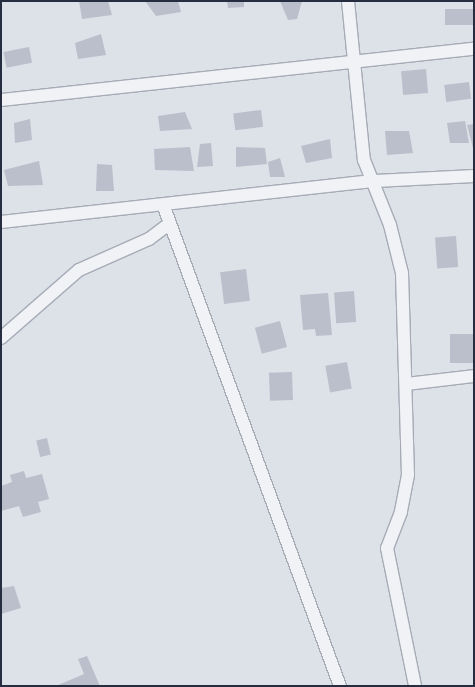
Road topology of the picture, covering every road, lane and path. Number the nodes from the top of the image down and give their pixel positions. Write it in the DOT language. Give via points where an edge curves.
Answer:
graph roads {
  1 [pos="348,1"];
  2 [pos="474,49"];
  3 [pos="355,60"];
  4 [pos="1,100"];
  5 [pos="474,176"];
  6 [pos="375,181"];
  7 [pos="164,207"];
  8 [pos="1,222"];
  9 [pos="170,223"];
  10 [pos="1,338"];
  11 [pos="474,376"];
  12 [pos="406,384"];
  13 [pos="340,686"];
  14 [pos="415,686"];
  1 -- 3 [label="street"];
  2 -- 3 [label="street"];
  3 -- 4 [label="street"];
  3 -- 6 [label="street" via="364,160"];
  5 -- 6 [label="street"];
  6 -- 7 [label="street"];
  6 -- 12 [label="street" via="402,273"];
  7 -- 8 [label="street"];
  7 -- 9 [label="street"];
  9 -- 10 [label="street" via="149,239 92,261"];
  9 -- 13 [label="street"];
  11 -- 12 [label="street"];
  12 -- 14 [label="street" via="408,475 401,512 387,548"];
}
